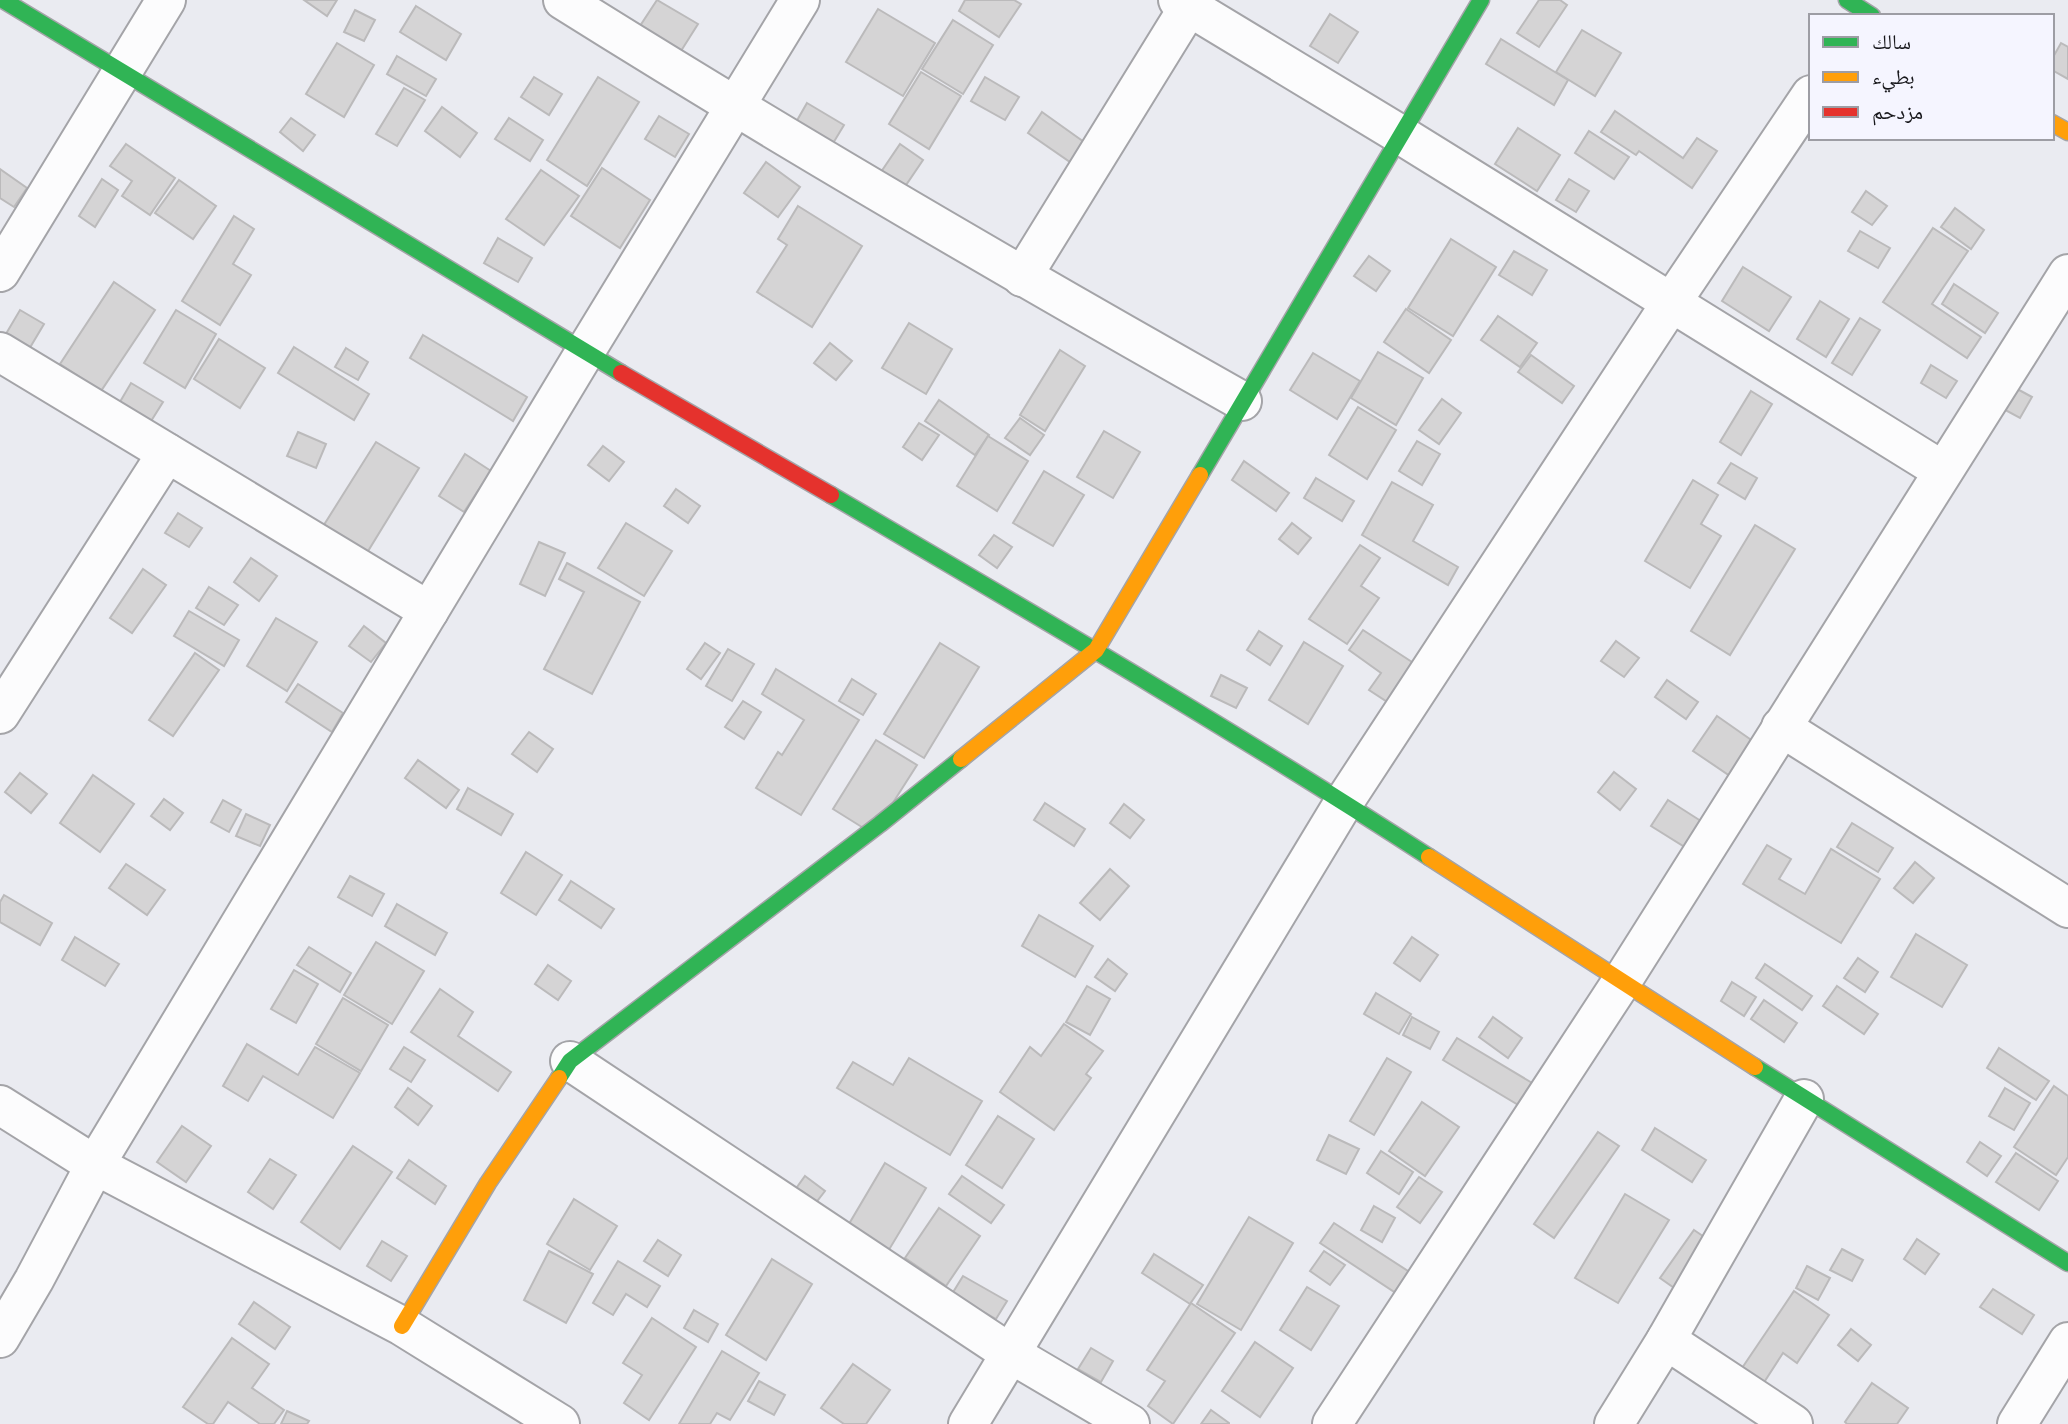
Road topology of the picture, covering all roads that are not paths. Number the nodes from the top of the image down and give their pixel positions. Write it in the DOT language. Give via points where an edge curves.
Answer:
graph roads {
  1 [pos="4,0"];
  2 [pos="166,0"];
  3 [pos="563,0"];
  4 [pos="800,0"];
  5 [pos="1481,0"];
  6 [pos="1186,2"];
  7 [pos="121,71"];
  8 [pos="1809,98"];
  9 [pos="734,107"];
  10 [pos="1401,135"];
  11 [pos="0,272"];
  12 [pos="2068,274"];
  13 [pos="1022,277"];
  14 [pos="1671,303"];
  15 [pos="0,352"];
  16 [pos="585,352"];
  17 [pos="1242,401"];
  18 [pos="167,453"];
  19 [pos="1943,471"];
  20 [pos="429,611"];
  21 [pos="1096,649"];
  22 [pos="0,714"];
  23 [pos="1781,727"];
  24 [pos="1343,802"];
  25 [pos="2068,908"];
  26 [pos="1622,981"];
  27 [pos="570,1060"];
  28 [pos="1804,1099"];
  29 [pos="0,1105"];
  30 [pos="95,1165"];
  31 [pos="2068,1263"];
  32 [pos="401,1326"];
  33 [pos="0,1338"];
  34 [pos="1666,1340"];
  35 [pos="2068,1342"];
  36 [pos="1011,1354"];
  37 [pos="560,1424"];
  38 [pos="968,1424"];
  39 [pos="1130,1424"];
  40 [pos="1332,1424"];
  41 [pos="1614,1424"];
  42 [pos="1793,1424"];
  43 [pos="2017,1424"];
  1 -- 7 [label="street"];
  2 -- 7 [label="street"];
  3 -- 9 [label="street"];
  4 -- 9 [label="street"];
  5 -- 10 [label="street"];
  6 -- 10 [label="street"];
  6 -- 13 [label="street"];
  7 -- 11 [label="street"];
  7 -- 16 [label="street"];
  8 -- 14 [label="street"];
  9 -- 13 [label="street"];
  9 -- 16 [label="street"];
  10 -- 14 [label="street"];
  10 -- 17 [label="street"];
  12 -- 19 [label="street"];
  13 -- 17 [label="street"];
  14 -- 19 [label="street"];
  14 -- 24 [label="street"];
  15 -- 18 [label="street"];
  16 -- 20 [label="street"];
  16 -- 21 [label="street"];
  17 -- 21 [label="street"];
  18 -- 20 [label="street"];
  18 -- 22 [label="street"];
  19 -- 23 [label="street"];
  20 -- 30 [label="street"];
  21 -- 24 [label="street"];
  21 -- 27 [label="street" via="880,824"];
  23 -- 25 [label="street"];
  23 -- 26 [label="street"];
  24 -- 26 [label="street"];
  24 -- 36 [label="street"];
  26 -- 28 [label="street"];
  26 -- 40 [label="street"];
  27 -- 32 [label="street"];
  27 -- 36 [label="street"];
  28 -- 31 [label="street"];
  28 -- 34 [label="street"];
  29 -- 30 [label="street"];
  30 -- 32 [label="street"];
  30 -- 33 [label="street"];
  32 -- 37 [label="street"];
  34 -- 41 [label="street"];
  34 -- 42 [label="street"];
  35 -- 43 [label="street"];
  36 -- 38 [label="street"];
  36 -- 39 [label="street"];
}
